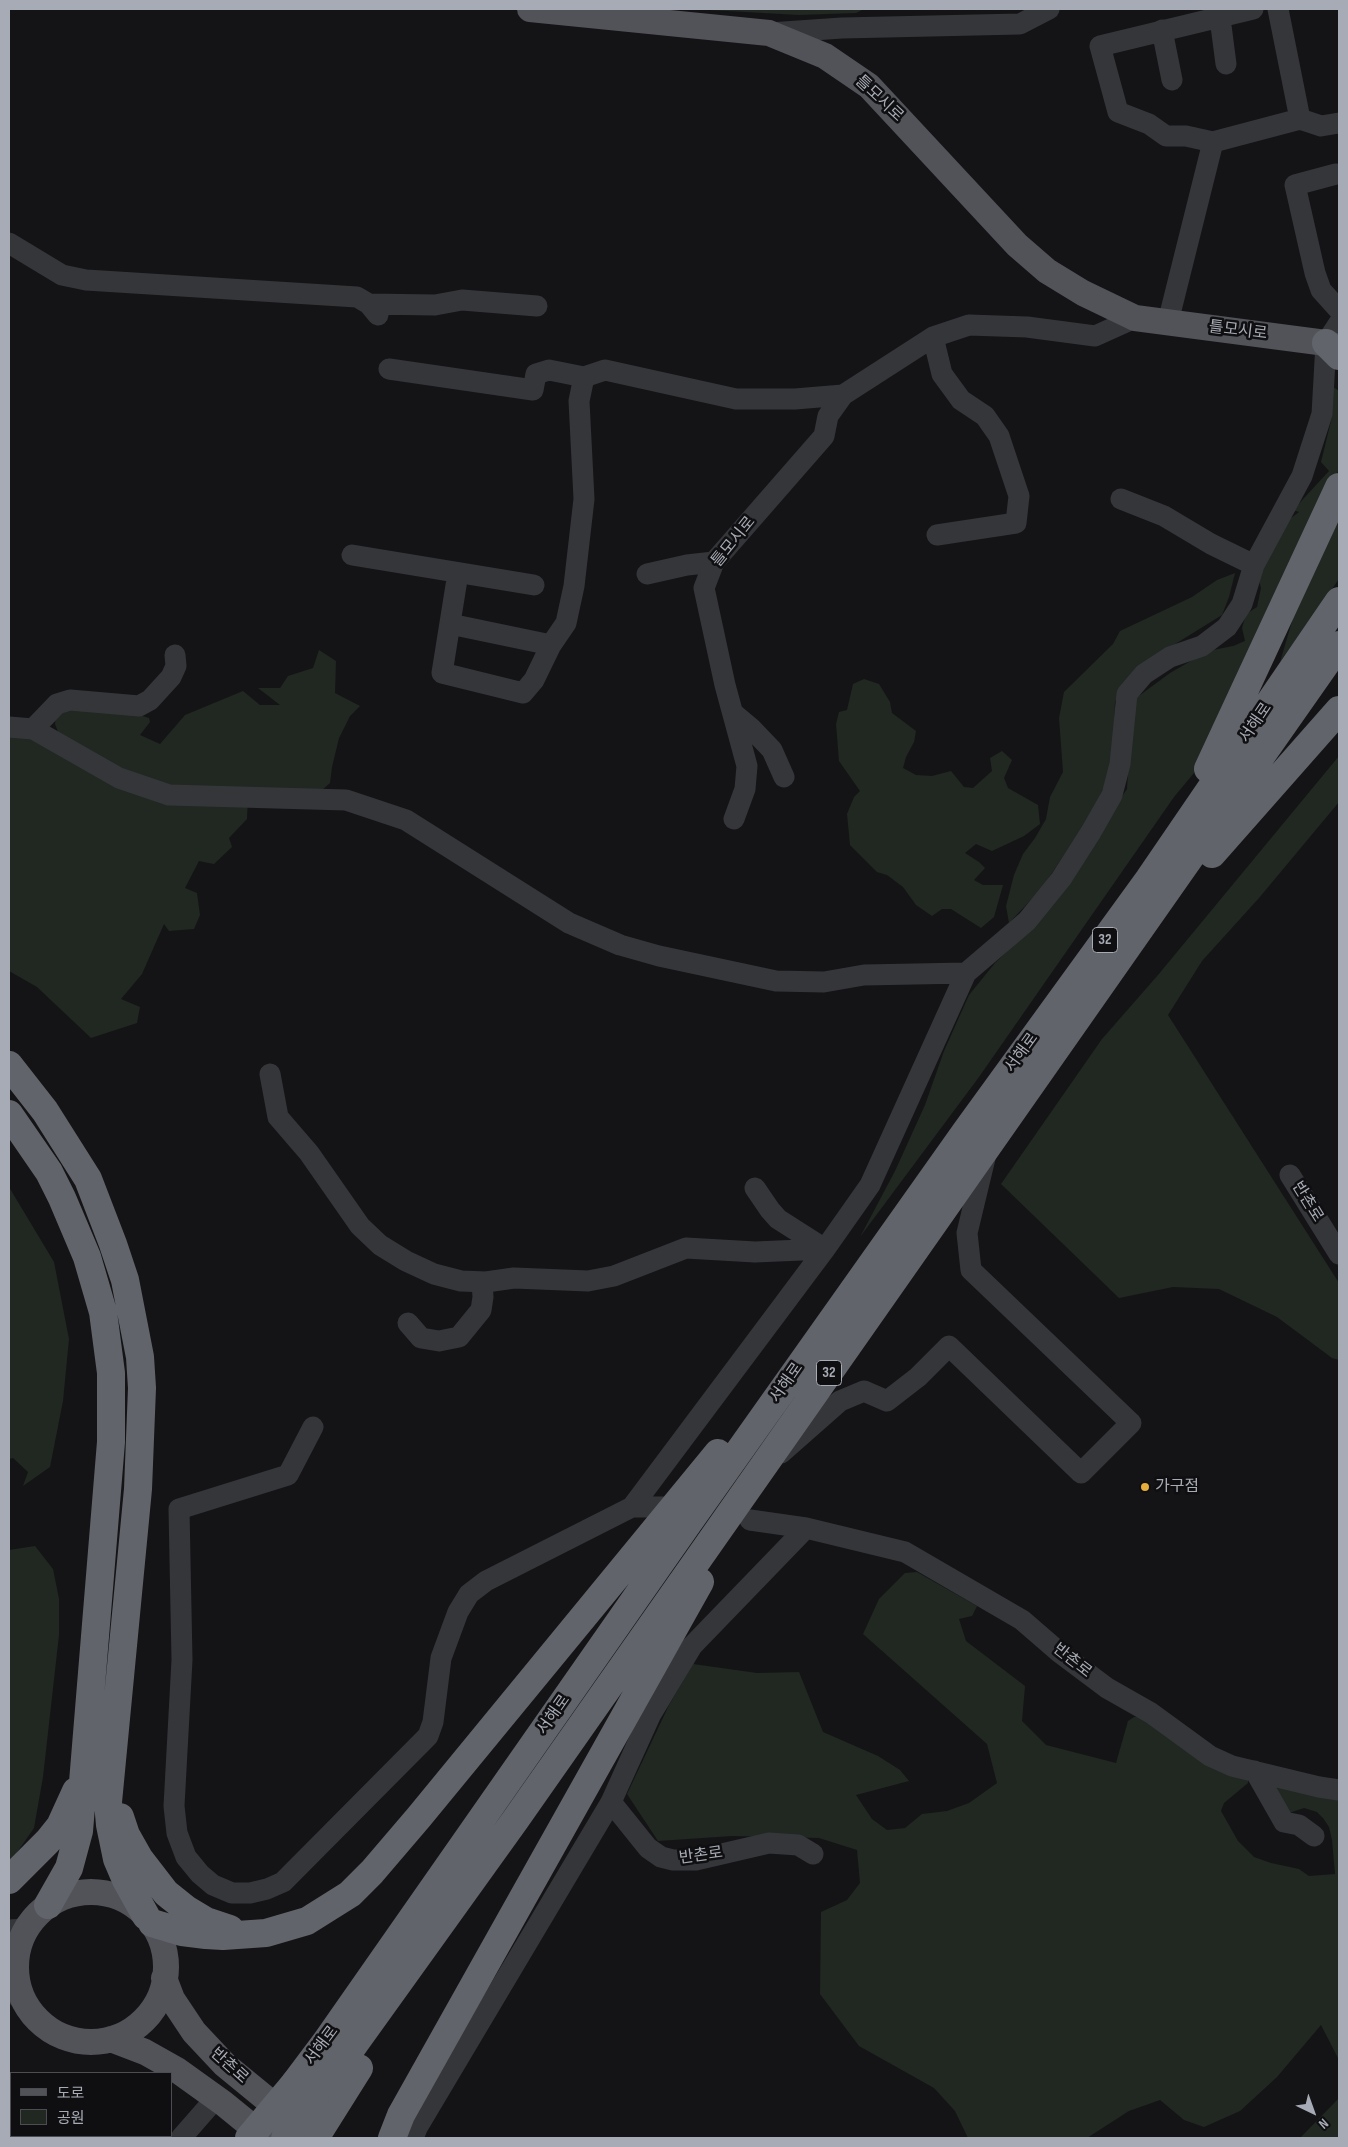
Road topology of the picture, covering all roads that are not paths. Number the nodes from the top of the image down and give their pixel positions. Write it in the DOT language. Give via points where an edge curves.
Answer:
graph roads {
  1 [pos="530,9"];
  2 [pos="1017,9"];
  3 [pos="1049,9"];
  4 [pos="1253,9"];
  5 [pos="1278,9"];
  6 [pos="1220,18"];
  7 [pos="976,26"];
  8 [pos="1162,30"];
  9 [pos="769,33"];
  10 [pos="1226,64"];
  11 [pos="1172,80"];
  12 [pos="1300,119"];
  13 [pos="1339,122"];
  14 [pos="1213,142"];
  15 [pos="1336,174"];
  16 [pos="9,243"];
  17 [pos="537,306"];
  18 [pos="1339,310"];
  19 [pos="1135,318"];
  20 [pos="1168,322"];
  21 [pos="933,337"];
  22 [pos="1337,342"];
  23 [pos="389,369"];
  24 [pos="584,377"];
  25 [pos="843,395"];
  26 [pos="1339,487"];
  27 [pos="1121,499"];
  28 [pos="937,535"];
  29 [pos="352,556"];
  30 [pos="714,562"];
  31 [pos="1254,565"];
  32 [pos="458,573"];
  33 [pos="647,574"];
  34 [pos="534,585"];
  35 [pos="1339,601"];
  36 [pos="450,624"];
  37 [pos="551,645"];
  38 [pos="1339,645"];
  39 [pos="175,655"];
  40 [pos="1339,710"];
  41 [pos="733,714"];
  42 [pos="9,727"];
  43 [pos="33,729"];
  44 [pos="784,777"];
  45 [pos="734,818"];
  46 [pos="1174,842"];
  47 [pos="1121,957"];
  48 [pos="966,973"];
  49 [pos="9,1065"];
  50 [pos="270,1074"];
  51 [pos="9,1114"];
  52 [pos="988,1146"];
  53 [pos="1290,1175"];
  54 [pos="755,1188"];
  55 [pos="826,1249"];
  56 [pos="1339,1254"];
  57 [pos="865,1274"];
  58 [pos="482,1282"];
  59 [pos="408,1324"];
  60 [pos="828,1374"];
  61 [pos="313,1427"];
  62 [pos="779,1455"];
  63 [pos="632,1507"];
  64 [pos="664,1507"];
  65 [pos="750,1520"];
  66 [pos="806,1528"];
  67 [pos="98,1767"];
  68 [pos="1255,1771"];
  69 [pos="1339,1790"];
  70 [pos="611,1802"];
  71 [pos="1314,1836"];
  72 [pos="813,1854"];
  73 [pos="9,1880"];
  74 [pos="48,1905"];
  75 [pos="149,1920"];
  76 [pos="17,1930"];
  77 [pos="266,1933"];
  78 [pos="164,1978"];
  79 [pos="14,1994"];
  80 [pos="111,2039"];
  81 [pos="216,2098"];
  82 [pos="313,2115"];
  83 [pos="181,2138"];
  84 [pos="249,2138"];
  85 [pos="266,2138"];
  86 [pos="285,2138"];
  87 [pos="392,2138"];
  88 [pos="413,2138"];
  1 -- 9 [label="main road, 틀모시로"];
  2 -- 7 [label="street"];
  3 -- 7 [label="street" via="1020,24"];
  4 -- 6 [label="street"];
  5 -- 12 [label="street"];
  6 -- 8 [label="street"];
  6 -- 10 [label="street"];
  7 -- 9 [label="street" via="842,28"];
  8 -- 11 [label="street"];
  8 -- 14 [label="street" via="1100,46 1118,112 1149,124 1166,136 1186,136"];
  9 -- 19 [label="main road, 틀모시로" via="825,56 869,86 1017,245 1083,293"];
  12 -- 13 [label="street" via="1321,126"];
  12 -- 14 [label="street"];
  14 -- 20 [label="street"];
  15 -- 18 [label="street" via="1295,184 1315,273 1321,290"];
  16 -- 17 [label="street" via="62,275 86,280 358,297 373,310 462,300"];
  19 -- 20 [label="main road, 틀모시로"];
  19 -- 21 [label="street, 틀모시로" via="1095,336 1027,327 969,325"];
  20 -- 22 [label="main road, 틀모시로"];
  21 -- 25 [label="street, 틀모시로"];
  21 -- 28 [label="street" via="942,374 961,400 985,416 999,436 1019,496 1016,522"];
  22 -- 31 [label="street" via="1322,414 1302,476"];
  23 -- 24 [label="street" via="533,390 536,374 549,370"];
  24 -- 25 [label="street" via="605,370 736,399"];
  24 -- 37 [label="street" via="579,401 584,500 581,534 566,623"];
  25 -- 30 [label="street, 틀모시로" via="828,416 824,436"];
  26 -- 46 [label="highway"];
  27 -- 31 [label="street" via="1164,516"];
  29 -- 32 [label="street"];
  30 -- 33 [label="street"];
  30 -- 41 [label="street, 틀모시로" via="704,588"];
  31 -- 48 [label="street" via="1242,604 1227,627 1202,646 1170,657 1144,674 1127,694 1120,764 1112,795 1091,832 1061,879 1027,921"];
  32 -- 34 [label="street"];
  32 -- 36 [label="street"];
  35 -- 46 [label="highway, 서해로 / 32"];
  36 -- 37 [label="street"];
  36 -- 37 [label="street" via="442,674 523,692 534,680"];
  38 -- 47 [label="highway, 서해로 / 32"];
  39 -- 43 [label="street" via="176,666 171,677 150,700 139,706 70,700 58,704"];
  40 -- 47 [label="highway"];
  41 -- 44 [label="street" via="772,750"];
  41 -- 45 [label="street, 틀모시로" via="747,766 745,789"];
  42 -- 43 [label="street"];
  43 -- 48 [label="street" via="119,778 168,795 346,800 406,820 569,923 620,946 776,981 824,982 864,975"];
  46 -- 57 [label="highway, 서해로 / 32"];
  47 -- 52 [label="highway, 서해로 / 32"];
  48 -- 55 [label="street" via="870,1185"];
  49 -- 67 [label="highway" via="45,1110 88,1180 125,1280 140,1357 138,1489"];
  50 -- 58 [label="street" via="278,1117 309,1153 360,1226 380,1245 434,1274"];
  51 -- 67 [label="highway" via="49,1172 76,1228 96,1285 108,1346 111,1442"];
  52 -- 60 [label="highway, 서해로 / 32"];
  52 -- 62 [label="street" via="967,1233 971,1270 1130,1423 1081,1473 949,1346 918,1377 887,1401 864,1391 840,1401"];
  53 -- 56 [label="street, 반촌로"];
  54 -- 55 [label="street" via="778,1218"];
  55 -- 58 [label="street" via="755,1252 686,1248 630,1270 588,1281 514,1278"];
  55 -- 63 [label="street"];
  57 -- 77 [label="highway" via="372,1872 350,1894 317,1916"];
  57 -- 82 [label="highway, 서해로 / 32" via="325,2043"];
  58 -- 59 [label="street" via="480,1310 459,1336 439,1342 421,1338"];
  60 -- 62 [label="highway"];
  60 -- 82 [label="highway, 서해로 / 32"];
  61 -- 63 [label="street" via="288,1475 179,1509 182,1660 174,1806 177,1833 186,1857 200,1874 232,1893 250,1893 283,1882 428,1736 433,1722 441,1658 458,1612 469,1594 486,1581"];
  62 -- 87 [label="highway" via="702,1580 406,2106"];
  63 -- 64 [label="street"];
  65 -- 66 [label="street, 반촌로"];
  66 -- 68 [label="street, 반촌로" via="905,1552 1022,1620 1107,1688 1151,1713 1210,1756 1232,1766"];
  66 -- 70 [label="street" via="692,1646 652,1714"];
  67 -- 73 [label="highway" via="75,1795 60,1826"];
  67 -- 74 [label="highway" via="66,1875"];
  67 -- 75 [label="highway" via="114,1849 126,1880"];
  67 -- 77 [label="highway" via="116,1804 126,1835 166,1893 186,1909 216,1925"];
  68 -- 69 [label="street, 반촌로"];
  68 -- 71 [label="street" via="1284,1822 1299,1825"];
  70 -- 72 [label="street, 반촌로" via="648,1848 660,1857 696,1860 769,1843 798,1845"];
  70 -- 88 [label="street"];
  74 -- 75 [label="main road, 반촌로" via="76,1893 99,1892 121,1898"];
  74 -- 76 [label="main road, 반촌로"];
  75 -- 77 [label="highway" via="174,1930 206,1935"];
  75 -- 78 [label="main road, 반촌로" via="163,1949"];
  76 -- 79 [label="main road, 반촌로" via="20,1944 16,1967 18,1983"];
  78 -- 80 [label="main road, 반촌로" via="156,2003 144,2019"];
  78 -- 82 [label="main road, 반촌로" via="167,1991 182,2016 211,2052"];
  79 -- 80 [label="main road, 반촌로" via="41,2023 60,2035 74,2040"];
  80 -- 81 [label="main road, 반촌로" via="158,2058"];
  81 -- 83 [label="street, 반촌로"];
  81 -- 85 [label="main road, 반촌로"];
  82 -- 84 [label="highway, 서해로 / 32, bridge"];
  82 -- 86 [label="highway, 서해로 / 32, bridge"];
}
